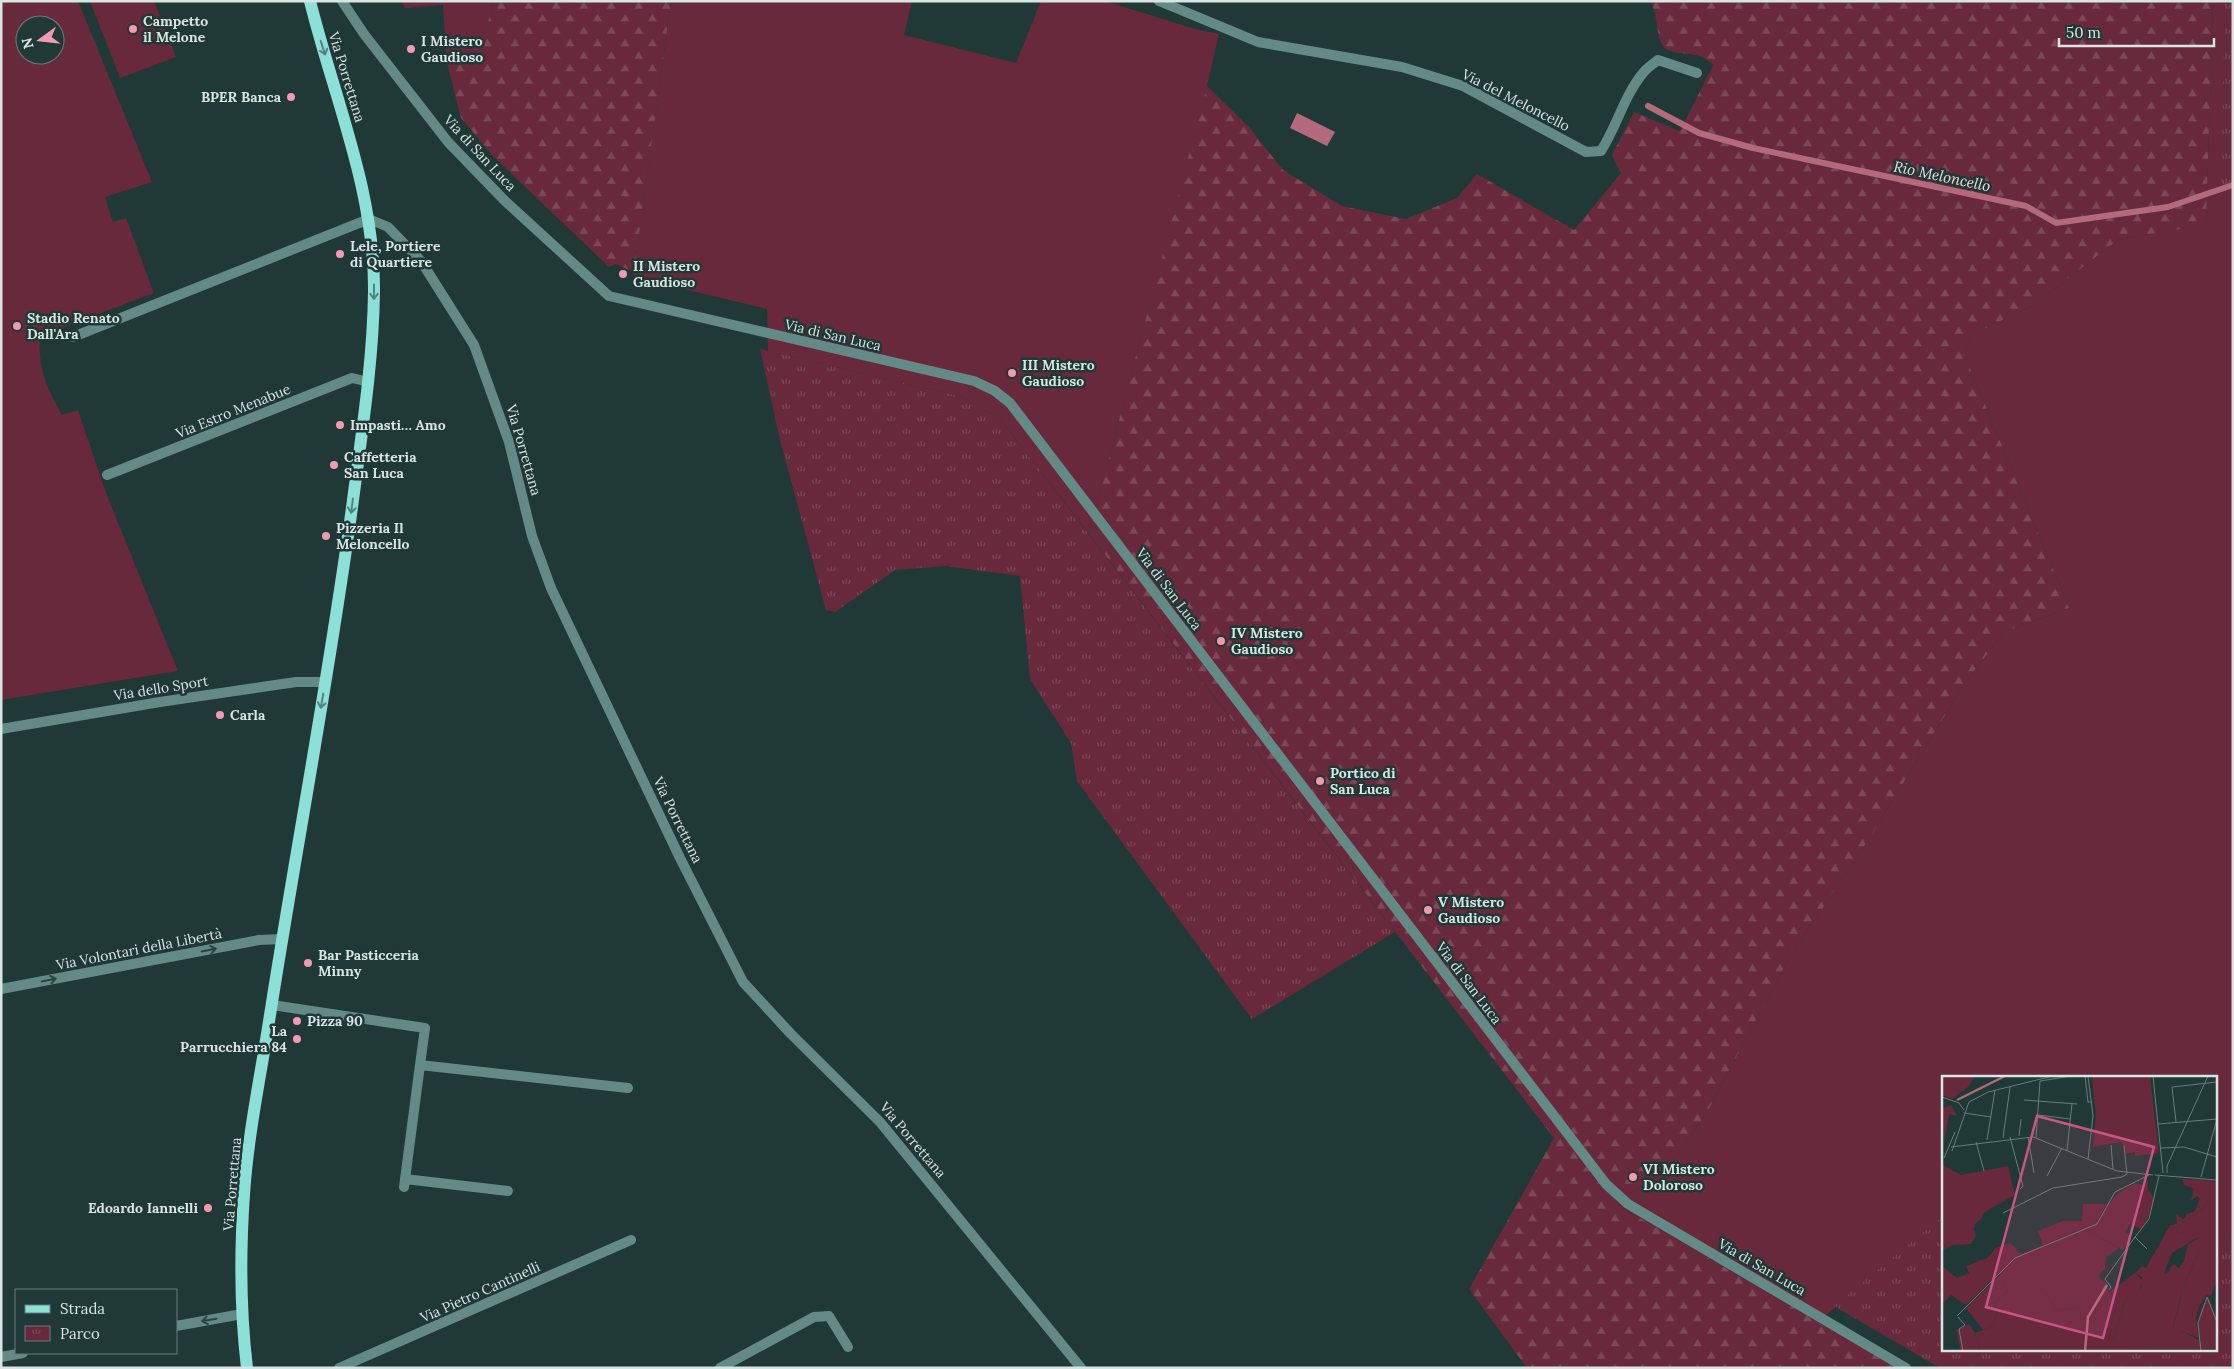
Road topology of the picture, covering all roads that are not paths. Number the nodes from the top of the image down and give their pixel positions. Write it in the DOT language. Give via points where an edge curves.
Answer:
graph roads {
  1 [pos="310,1"];
  2 [pos="342,1"];
  3 [pos="1159,1"];
  4 [pos="1697,73"];
  5 [pos="368,219"];
  6 [pos="73,337"];
  7 [pos="369,382"];
  8 [pos="107,475"];
  9 [pos="325,682"];
  10 [pos="1,729"];
  11 [pos="282,939"];
  12 [pos="1,989"];
  13 [pos="272,1005"];
  14 [pos="420,1065"];
  15 [pos="628,1088"];
  16 [pos="508,1191"];
  17 [pos="631,1240"];
  18 [pos="242,1314"];
  19 [pos="178,1326"];
  20 [pos="848,1347"];
  21 [pos="18,1354"];
  22 [pos="1,1357"];
  23 [pos="247,1368"];
  24 [pos="339,1368"];
  25 [pos="720,1368"];
  26 [pos="1082,1368"];
  27 [pos="1906,1368"];
  1 -- 5 [label="main road, Via Porrettana, one-way" via="358,166"];
  2 -- 27 [label="street, Via di San Luca" via="448,142 505,201 609,296 974,381 1010,403 1606,1184 1628,1204"];
  3 -- 4 [label="street, Via del Meloncello" via="1258,42 1402,67 1463,86 1586,152 1601,151 1643,73 1658,60"];
  5 -- 6 [label="street"];
  5 -- 7 [label="main road, Via Porrettana, one-way" via="374,292"];
  5 -- 26 [label="street, Via Porrettana" via="388,227 421,261 474,344 509,442 532,536 550,588 743,982 880,1122"];
  7 -- 8 [label="street, Via Estro Menabue" via="352,378"];
  7 -- 9 [label="main road, Via Porrettana, one-way"];
  9 -- 10 [label="street, Via dello Sport" via="296,682"];
  9 -- 11 [label="main road, Via Porrettana, one-way"];
  12 -- 11 [label="street, Via Volontari della Libertà, one-way" via="259,940"];
  11 -- 13 [label="main road, Via Porrettana"];
  13 -- 14 [label="street" via="425,1028"];
  13 -- 18 [label="main road, Via Porrettana" via="244,1192"];
  14 -- 15 [label="street"];
  14 -- 16 [label="street" via="405,1183"];
  17 -- 24 [label="street, Via Pietro Cantinelli"];
  18 -- 19 [label="street, one-way"];
  18 -- 23 [label="main road, Via Porrettana"];
  20 -- 25 [label="street" via="829,1316 814,1317"];
  21 -- 22 [label="street"];
}
